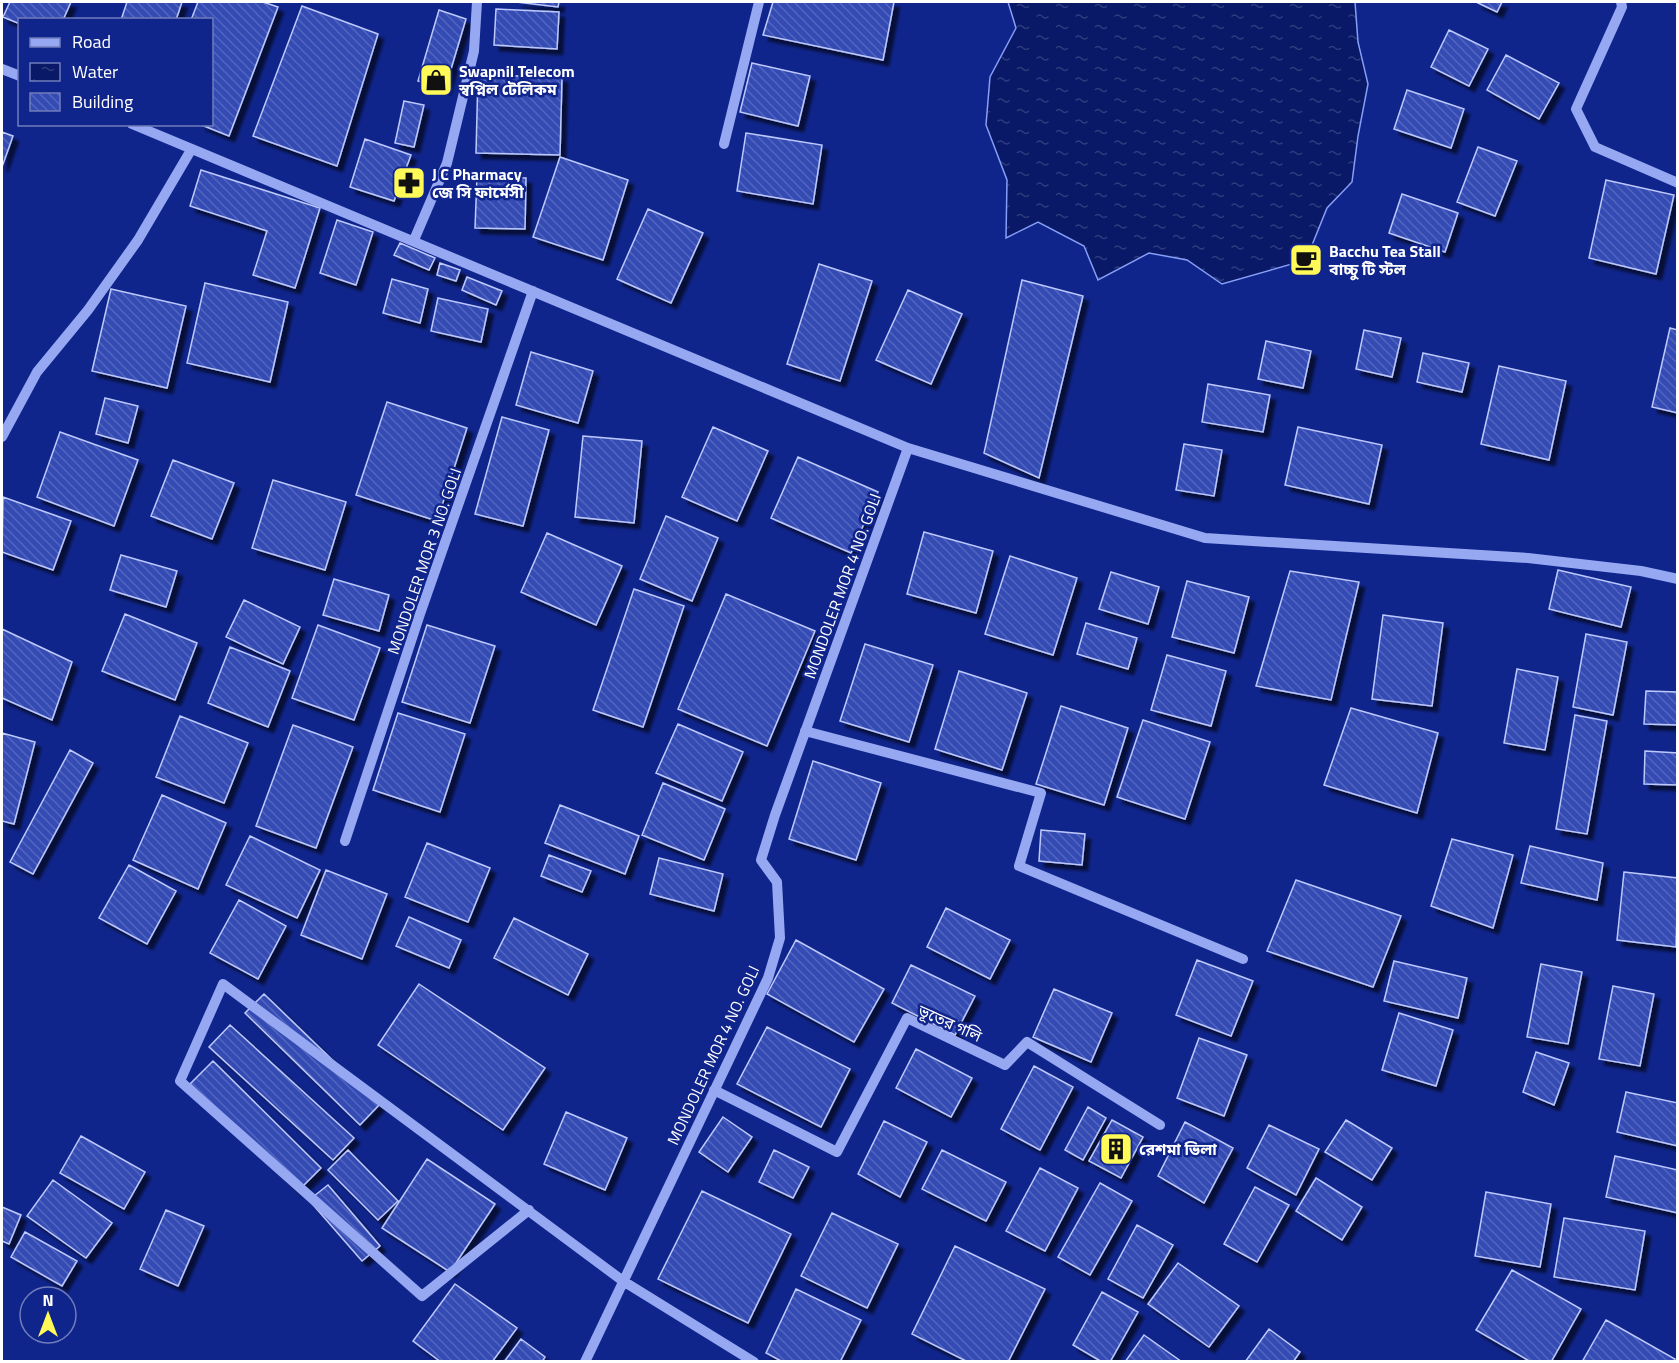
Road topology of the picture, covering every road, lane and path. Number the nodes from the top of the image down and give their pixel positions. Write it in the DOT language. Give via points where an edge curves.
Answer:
graph roads {
  1 [pos="477,2"];
  2 [pos="759,2"];
  3 [pos="1621,2"];
  4 [pos="2,69"];
  5 [pos="18,75"];
  6 [pos="137,126"];
  7 [pos="724,144"];
  8 [pos="191,150"];
  9 [pos="1677,183"];
  10 [pos="414,240"];
  11 [pos="533,291"];
  12 [pos="2,438"];
  13 [pos="908,448"];
  14 [pos="1677,579"];
  15 [pos="806,731"];
  16 [pos="345,841"];
  17 [pos="1243,959"];
  18 [pos="714,1090"];
  19 [pos="1160,1125"];
  20 [pos="529,1210"];
  21 [pos="623,1281"];
  22 [pos="585,1362"];
  23 [pos="754,1362"];
  1 -- 10 [label="street" via="474,51 447,163"];
  2 -- 7 [label="street"];
  3 -- 9 [label="street" via="1576,109 1595,147"];
  4 -- 5 [label="street"];
  6 -- 8 [label="street"];
  8 -- 10 [label="street"];
  8 -- 12 [label="street" via="138,240 37,372"];
  10 -- 11 [label="street"];
  11 -- 13 [label="street"];
  11 -- 16 [label="street, MONDOLER MOR 3 NO. GOLI"];
  13 -- 14 [label="street" via="1205,538 1528,558"];
  13 -- 15 [label="street, MONDOLER MOR 4 NO. GOLI"];
  15 -- 17 [label="street" via="1041,793 1019,866"];
  15 -- 18 [label="street, MONDOLER MOR 4 NO. GOLI" via="761,860 777,882 780,938 768,978"];
  18 -- 19 [label="street, ভূতের গলি" via="837,1152 907,1018 1005,1065 1027,1042"];
  18 -- 21 [label="street, MONDOLER MOR 4 NO. GOLI"];
  20 -- 20 [label="street" via="280,1026 223,984 180,1081 422,1296"];
  20 -- 21 [label="street"];
  21 -- 22 [label="street, MONDOLER MOR 4 NO. GOLI"];
  21 -- 23 [label="street"];
}
